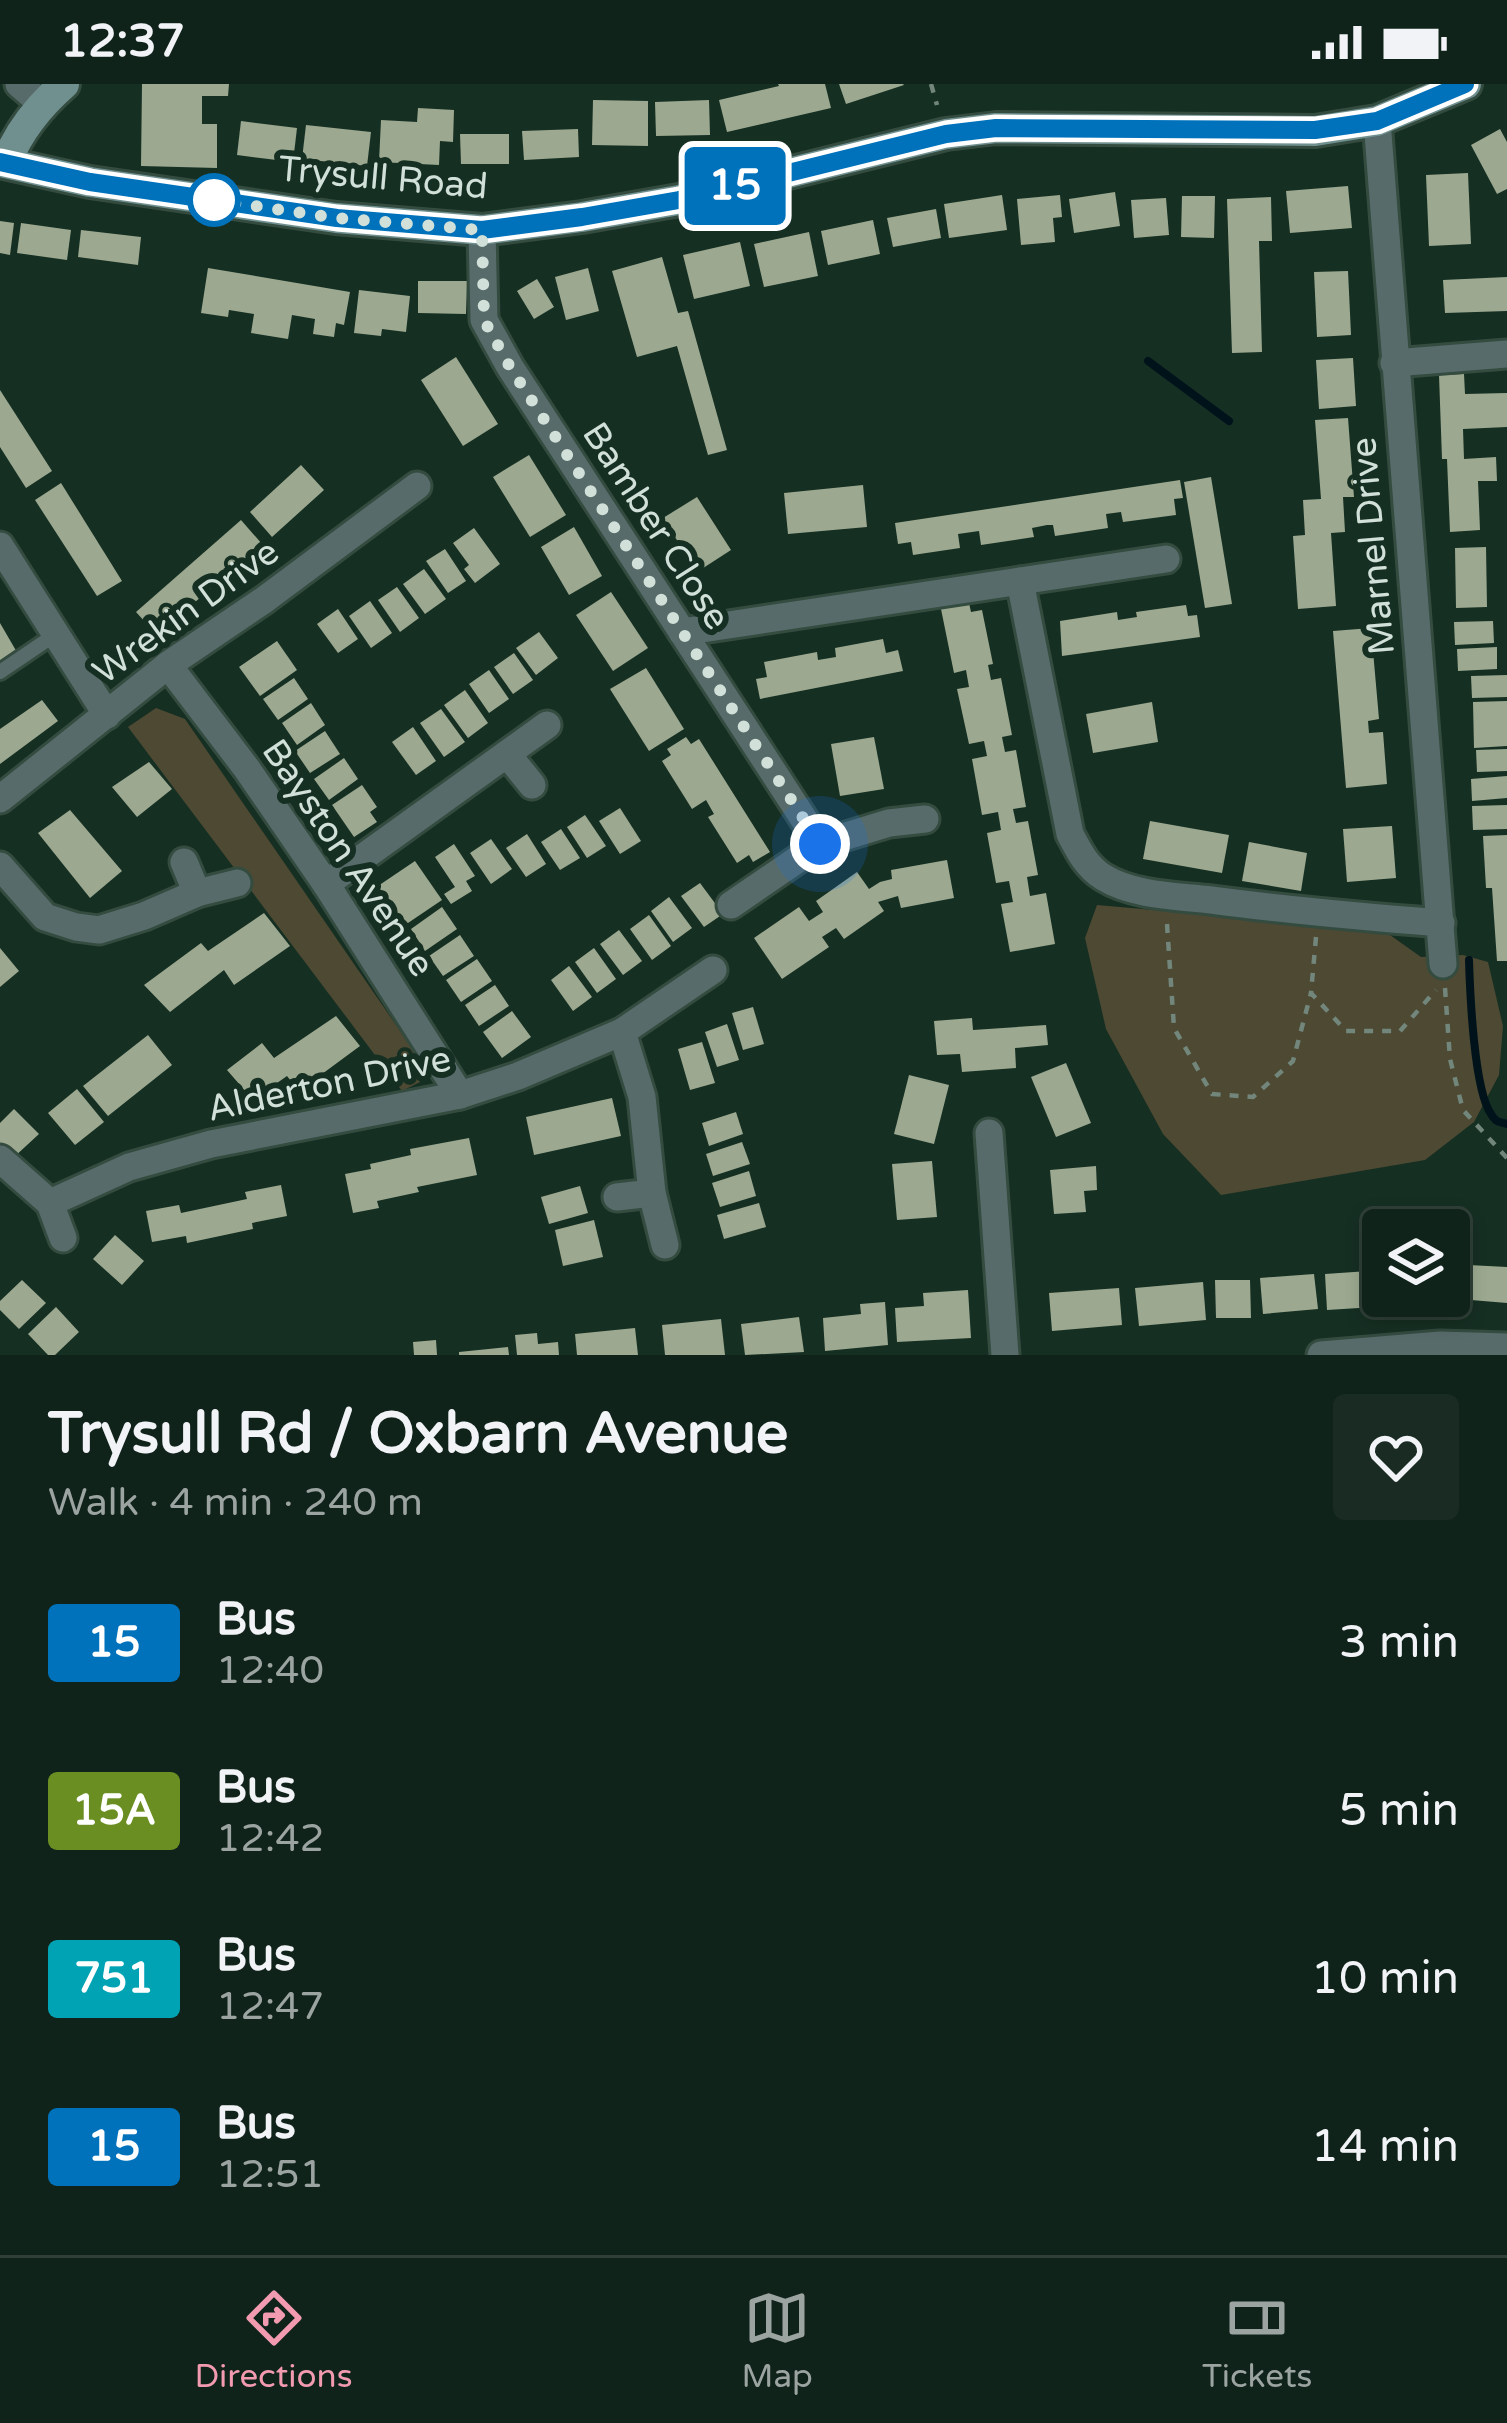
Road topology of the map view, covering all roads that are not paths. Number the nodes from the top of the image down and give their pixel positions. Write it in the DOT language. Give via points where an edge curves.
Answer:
graph roads {
  1 [pos="1466,84"];
  2 [pos="42,91"];
  3 [pos="1377,121"];
  4 [pos="3,162"];
  5 [pos="482,230"];
  6 [pos="1507,354"];
  7 [pos="1394,363"];
  8 [pos="417,485"];
  9 [pos="0,546"];
  10 [pos="1166,559"];
  11 [pos="1020,581"];
  12 [pos="682,632"];
  13 [pos="56,634"];
  14 [pos="168,665"];
  15 [pos="0,672"];
  16 [pos="107,715"];
  17 [pos="548,725"];
  18 [pos="507,754"];
  19 [pos="532,785"];
  20 [pos="0,799"];
  21 [pos="925,819"];
  22 [pos="820,844"];
  23 [pos="184,862"];
  24 [pos="0,866"];
  25 [pos="237,883"];
  26 [pos="326,884"];
  27 [pos="197,893"];
  28 [pos="731,904"];
  29 [pos="1441,923"];
  30 [pos="1443,964"];
  31 [pos="713,970"];
  32 [pos="622,1032"];
  33 [pos="460,1095"];
  34 [pos="989,1133"];
  35 [pos="0,1159"];
  36 [pos="652,1193"];
  37 [pos="617,1197"];
  38 [pos="50,1202"];
  39 [pos="63,1238"];
  40 [pos="665,1245"];
  41 [pos="1507,1347"];
  42 [pos="1005,1355"];
  43 [pos="1321,1355"];
  1 -- 3 [label="street, Trysull Road"];
  2 -- 4 [label="street"];
  3 -- 5 [label="street, Trysull Road" via="1315,130 946,134 679,200"];
  3 -- 7 [label="street, Marnel Drive"];
  4 -- 5 [label="street, Trysull Road" via="337,218"];
  5 -- 12 [label="street, Bamber Close" via="484,320"];
  6 -- 7 [label="street"];
  7 -- 29 [label="street, Marnel Drive"];
  8 -- 14 [label="street, Wrekin Drive"];
  9 -- 13 [label="street"];
  10 -- 11 [label="street"];
  11 -- 12 [label="street"];
  11 -- 29 [label="street" via="1070,834 1101,876 1166,895"];
  12 -- 22 [label="street, Bamber Close"];
  13 -- 15 [label="lane"];
  13 -- 16 [label="street"];
  14 -- 16 [label="street, Wrekin Drive"];
  14 -- 26 [label="street, Bayston Avenue"];
  16 -- 20 [label="street, Wrekin Drive"];
  17 -- 18 [label="street"];
  18 -- 19 [label="street"];
  18 -- 26 [label="street"];
  21 -- 22 [label="street"];
  22 -- 28 [label="street"];
  23 -- 27 [label="street"];
  24 -- 27 [label="street" via="46,916 76,927 99,929"];
  25 -- 27 [label="street"];
  26 -- 33 [label="street, Bayston Avenue"];
  29 -- 30 [label="street, Marnel Drive"];
  31 -- 32 [label="street, Alderton Drive"];
  32 -- 33 [label="street, Alderton Drive"];
  32 -- 36 [label="street" via="642,1097"];
  33 -- 38 [label="street, Alderton Drive" via="211,1144"];
  34 -- 42 [label="street"];
  35 -- 38 [label="street"];
  36 -- 37 [label="street"];
  36 -- 40 [label="street"];
  38 -- 39 [label="street"];
  41 -- 43 [label="street"];
}
